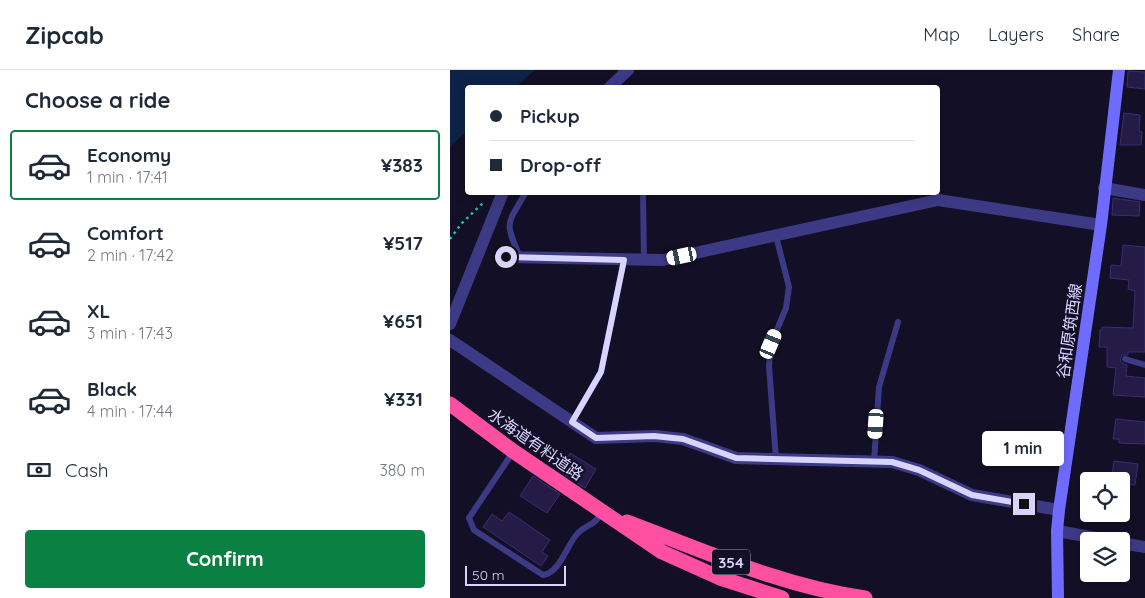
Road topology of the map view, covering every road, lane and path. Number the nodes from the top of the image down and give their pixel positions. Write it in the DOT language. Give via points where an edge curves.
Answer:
graph roads {
  1 [pos="628,70"];
  2 [pos="1119,70"];
  3 [pos="612,85"];
  4 [pos="1104,188"];
  5 [pos="503,195"];
  6 [pos="524,195"];
  7 [pos="644,195"];
  8 [pos="1145,195"];
  9 [pos="487,198"];
  10 [pos="1101,225"];
  11 [pos="776,236"];
  12 [pos="450,238"];
  13 [pos="506,257"];
  14 [pos="520,257"];
  15 [pos="624,260"];
  16 [pos="644,260"];
  17 [pos="898,322"];
  18 [pos="450,324"];
  19 [pos="450,340"];
  20 [pos="1125,359"];
  21 [pos="1145,365"];
  22 [pos="450,404"];
  23 [pos="572,422"];
  24 [pos="513,451"];
  25 [pos="776,459"];
  26 [pos="874,462"];
  27 [pos="1059,510"];
  28 [pos="602,512"];
  29 [pos="1057,531"];
  30 [pos="1080,535"];
  31 [pos="1130,544"];
  32 [pos="1145,547"];
  33 [pos="782,598"];
  34 [pos="865,598"];
  35 [pos="1058,598"];
  1 -- 3 [label="street"];
  2 -- 4 [label="main road, 谷和原筑西線"];
  4 -- 8 [label="street"];
  4 -- 10 [label="main road, 谷和原筑西線"];
  5 -- 18 [label="street"];
  6 -- 14 [label="lane" via="508,222 509,233"];
  7 -- 16 [label="lane"];
  9 -- 12 [label="path"];
  10 -- 11 [label="street" via="938,200"];
  10 -- 27 [label="main road, 谷和原筑西線"];
  11 -- 16 [label="street" via="663,260"];
  11 -- 25 [label="lane" via="789,287 786,308 771,344 769,366"];
  13 -- 14 [label="street"];
  14 -- 15 [label="street"];
  15 -- 16 [label="street"];
  15 -- 23 [label="lane" via="601,372"];
  17 -- 26 [label="lane" via="879,387"];
  19 -- 23 [label="street"];
  20 -- 21 [label="lane"];
  22 -- 24 [label="highway, 水海道有料道路 / 354"];
  23 -- 25 [label="street" via="596,438 654,436 683,439 736,458"];
  24 -- 28 [label="highway, 水海道有料道路 / 354"];
  24 -- 28 [label="lane" via="469,518 474,530 543,575 554,570 578,533 597,522"];
  25 -- 26 [label="street"];
  26 -- 27 [label="street" via="892,462 919,470 972,495"];
  27 -- 29 [label="main road, 谷和原筑西線"];
  28 -- 33 [label="highway, 水海道有料道路 / 354" via="662,552 720,578"];
  28 -- 34 [label="highway, 水海道有料道路 / 354" via="766,575 815,589"];
  29 -- 30 [label="street"];
  29 -- 35 [label="main road, 谷和原筑西線"];
  31 -- 32 [label="street"];
}
